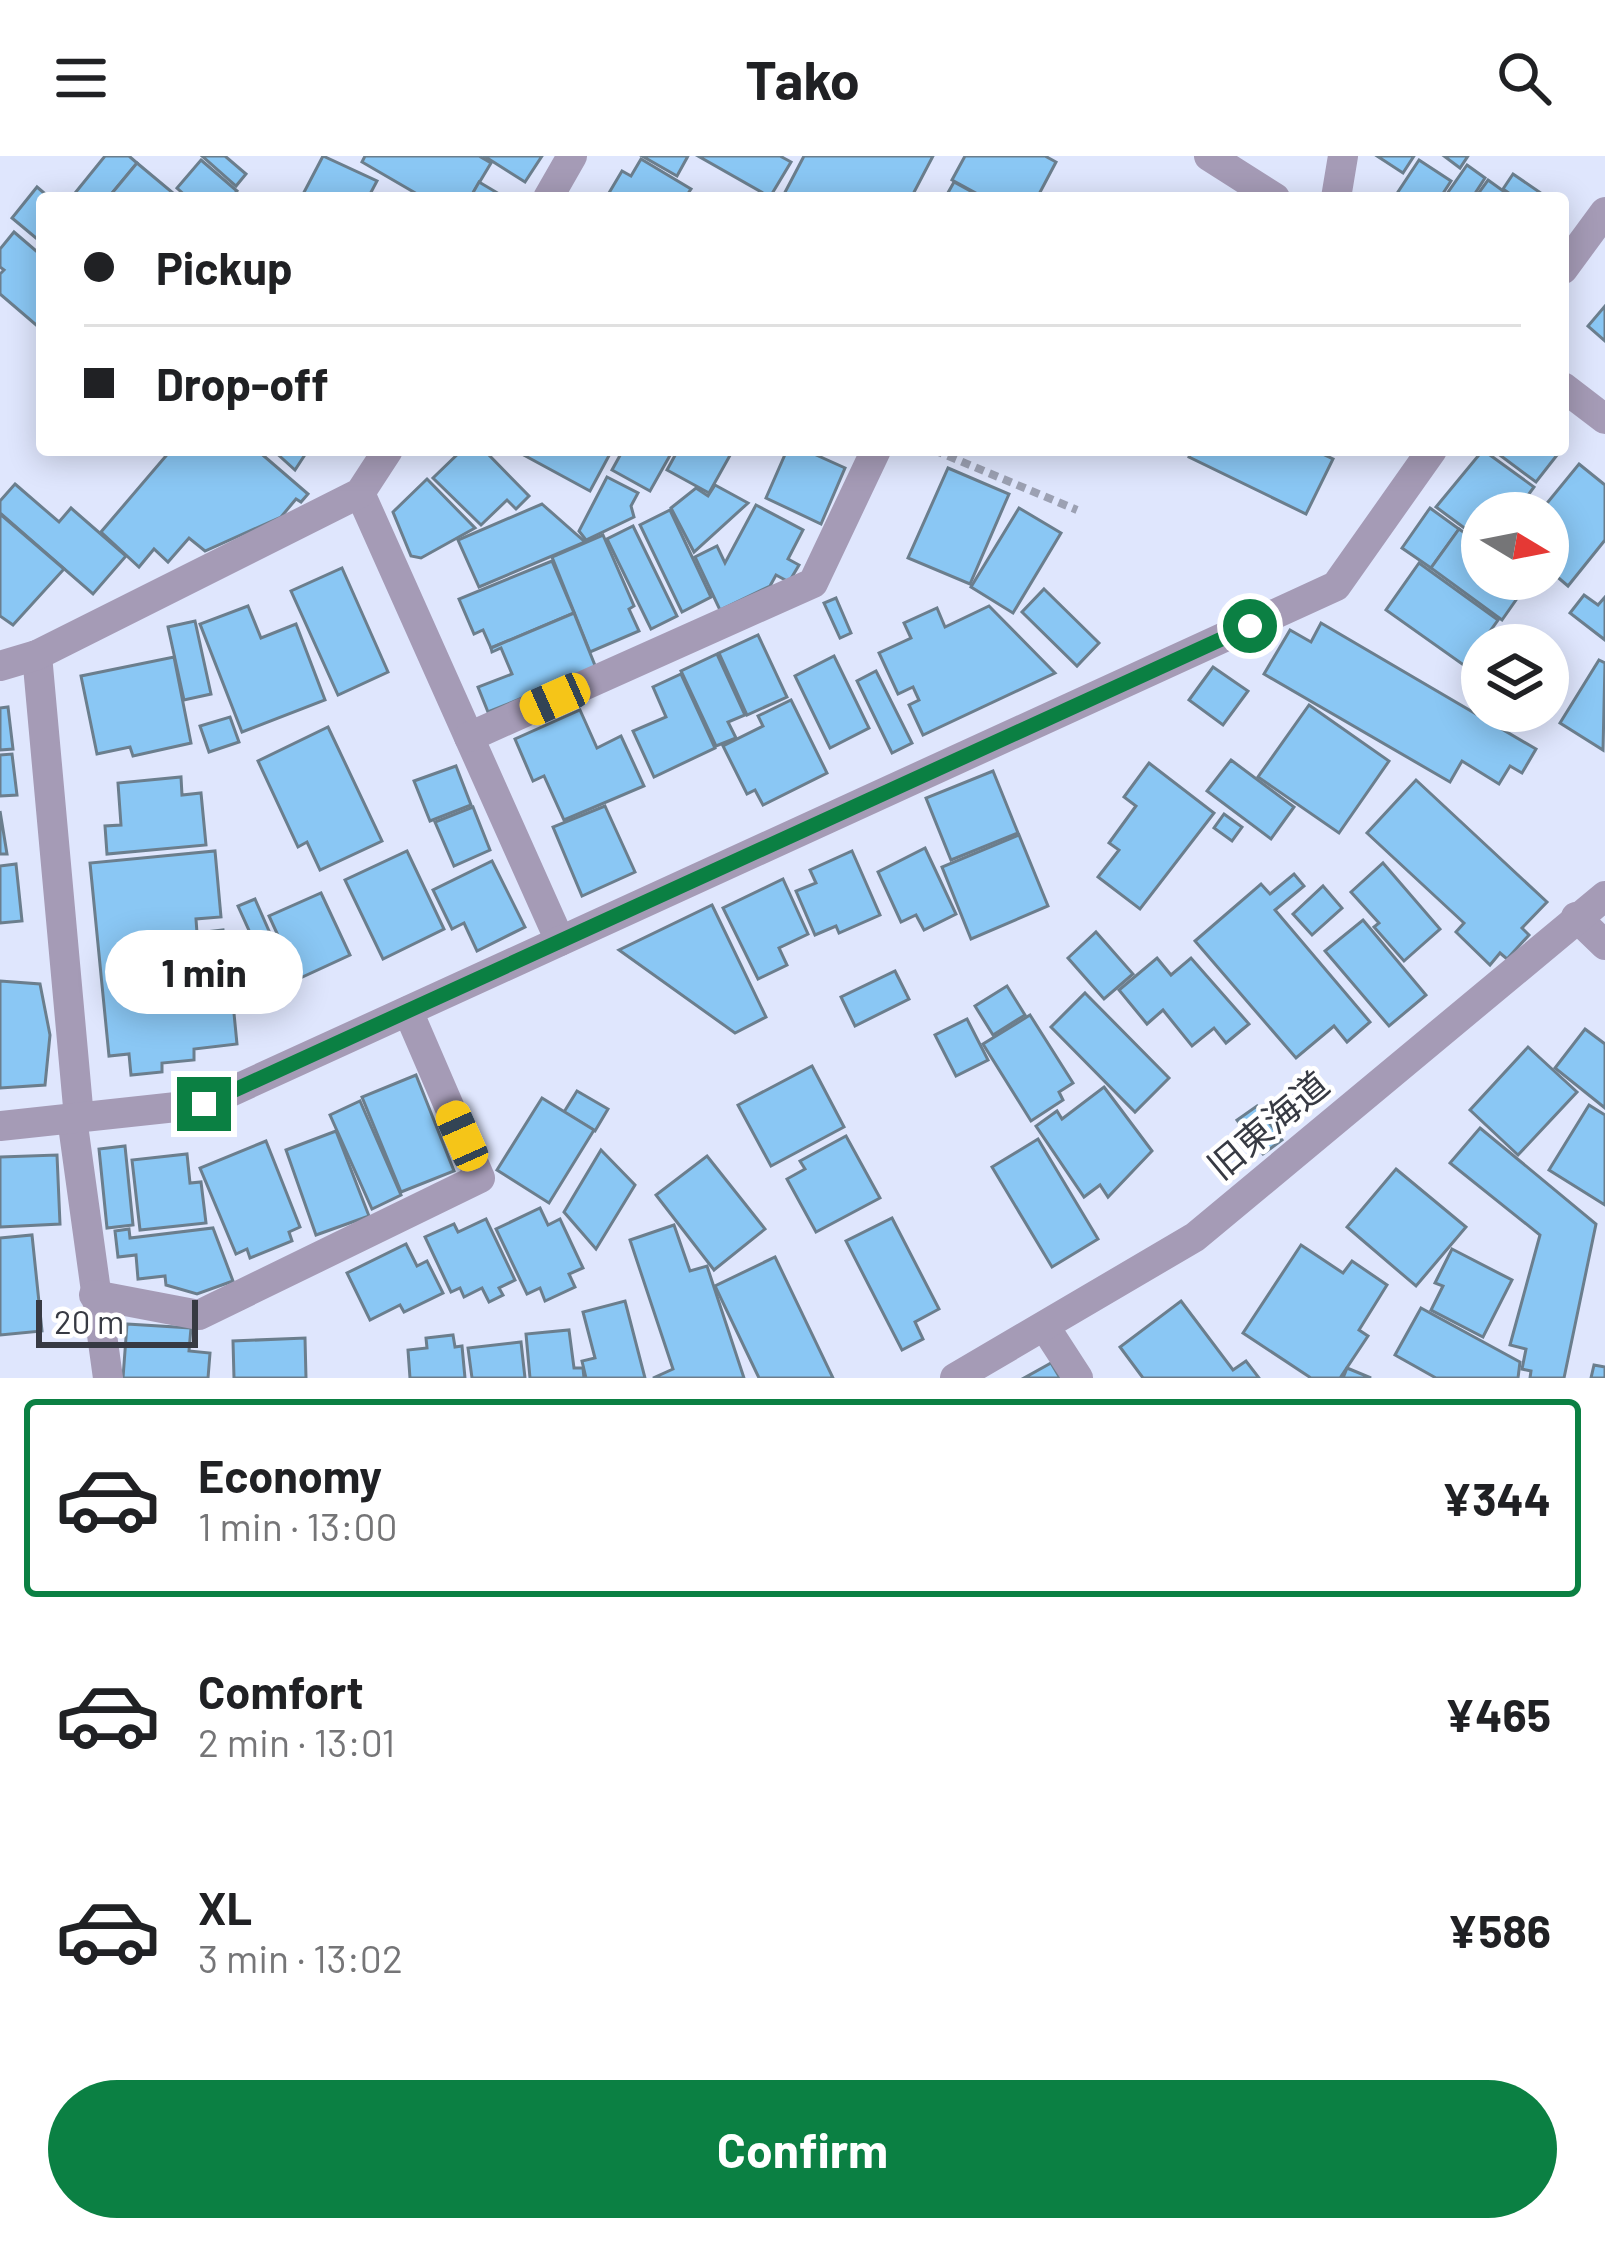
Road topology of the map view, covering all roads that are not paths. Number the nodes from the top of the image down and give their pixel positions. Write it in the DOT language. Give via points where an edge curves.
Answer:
graph roads {
  1 [pos="572,156"];
  2 [pos="1209,156"];
  3 [pos="1343,156"];
  4 [pos="551,192"];
  5 [pos="1266,192"];
  6 [pos="1337,192"];
  7 [pos="1605,212"];
  8 [pos="1569,261"];
  9 [pos="1569,392"];
  10 [pos="1605,419"];
  11 [pos="384,456"];
  12 [pos="873,456"];
  13 [pos="1428,456"];
  14 [pos="360,493"];
  15 [pos="37,655"];
  16 [pos="0,666"];
  17 [pos="469,737"];
  18 [pos="1605,896"];
  19 [pos="1576,917"];
  20 [pos="560,941"];
  21 [pos="1605,945"];
  22 [pos="407,1011"];
  23 [pos="75,1118"];
  24 [pos="0,1126"];
  25 [pos="94,1295"];
  26 [pos="1045,1327"];
  27 [pos="108,1378"];
  28 [pos="956,1378"];
  29 [pos="1078,1378"];
  1 -- 4 [label="street"];
  2 -- 5 [label="street"];
  3 -- 6 [label="street"];
  7 -- 8 [label="street"];
  9 -- 10 [label="street"];
  11 -- 14 [label="street"];
  12 -- 17 [label="street" via="813,584"];
  13 -- 20 [label="street" via="1336,586"];
  14 -- 15 [label="street"];
  14 -- 17 [label="street"];
  15 -- 16 [label="street"];
  15 -- 23 [label="street"];
  17 -- 20 [label="street"];
  18 -- 19 [label="street, 旧東海道"];
  19 -- 21 [label="street"];
  19 -- 26 [label="street, 旧東海道" via="1195,1237"];
  20 -- 22 [label="street"];
  22 -- 23 [label="street" via="204,1104"];
  22 -- 25 [label="street" via="480,1178 200,1315"];
  23 -- 24 [label="street"];
  23 -- 25 [label="street"];
  25 -- 27 [label="street"];
  26 -- 28 [label="street, 旧東海道"];
  26 -- 29 [label="street"];
}
